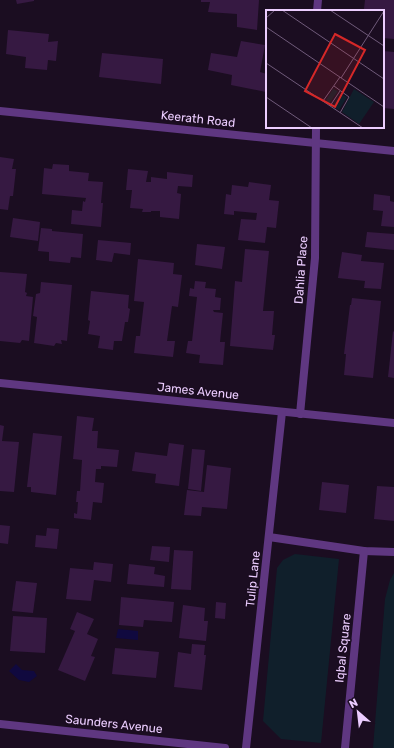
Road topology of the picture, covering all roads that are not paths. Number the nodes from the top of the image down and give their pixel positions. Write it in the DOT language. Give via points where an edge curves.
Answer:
graph roads {
  1 [pos="318,0"];
  2 [pos="317,10"];
  3 [pos="0,111"];
  4 [pos="316,128"];
  5 [pos="316,143"];
  6 [pos="394,151"];
  7 [pos="0,383"];
  8 [pos="282,412"];
  9 [pos="300,414"];
  10 [pos="394,423"];
  11 [pos="269,537"];
  12 [pos="364,551"];
  13 [pos="394,552"];
  14 [pos="0,724"];
  15 [pos="226,748"];
  16 [pos="246,748"];
  17 [pos="345,748"];
  1 -- 2 [label="street"];
  3 -- 5 [label="street, Keerath Road"];
  4 -- 5 [label="street, Dahlia Place"];
  5 -- 6 [label="street, Keerath Road"];
  5 -- 9 [label="street, Dahlia Place" via="315,258"];
  7 -- 8 [label="street, James Avenue"];
  8 -- 9 [label="street, James Avenue"];
  8 -- 11 [label="street, Tulip Lane"];
  9 -- 10 [label="street, James Avenue"];
  11 -- 12 [label="street"];
  11 -- 16 [label="street, Tulip Lane"];
  12 -- 13 [label="street"];
  12 -- 17 [label="street, Iqbal Square"];
  14 -- 15 [label="street, Saunders Avenue"];
}
